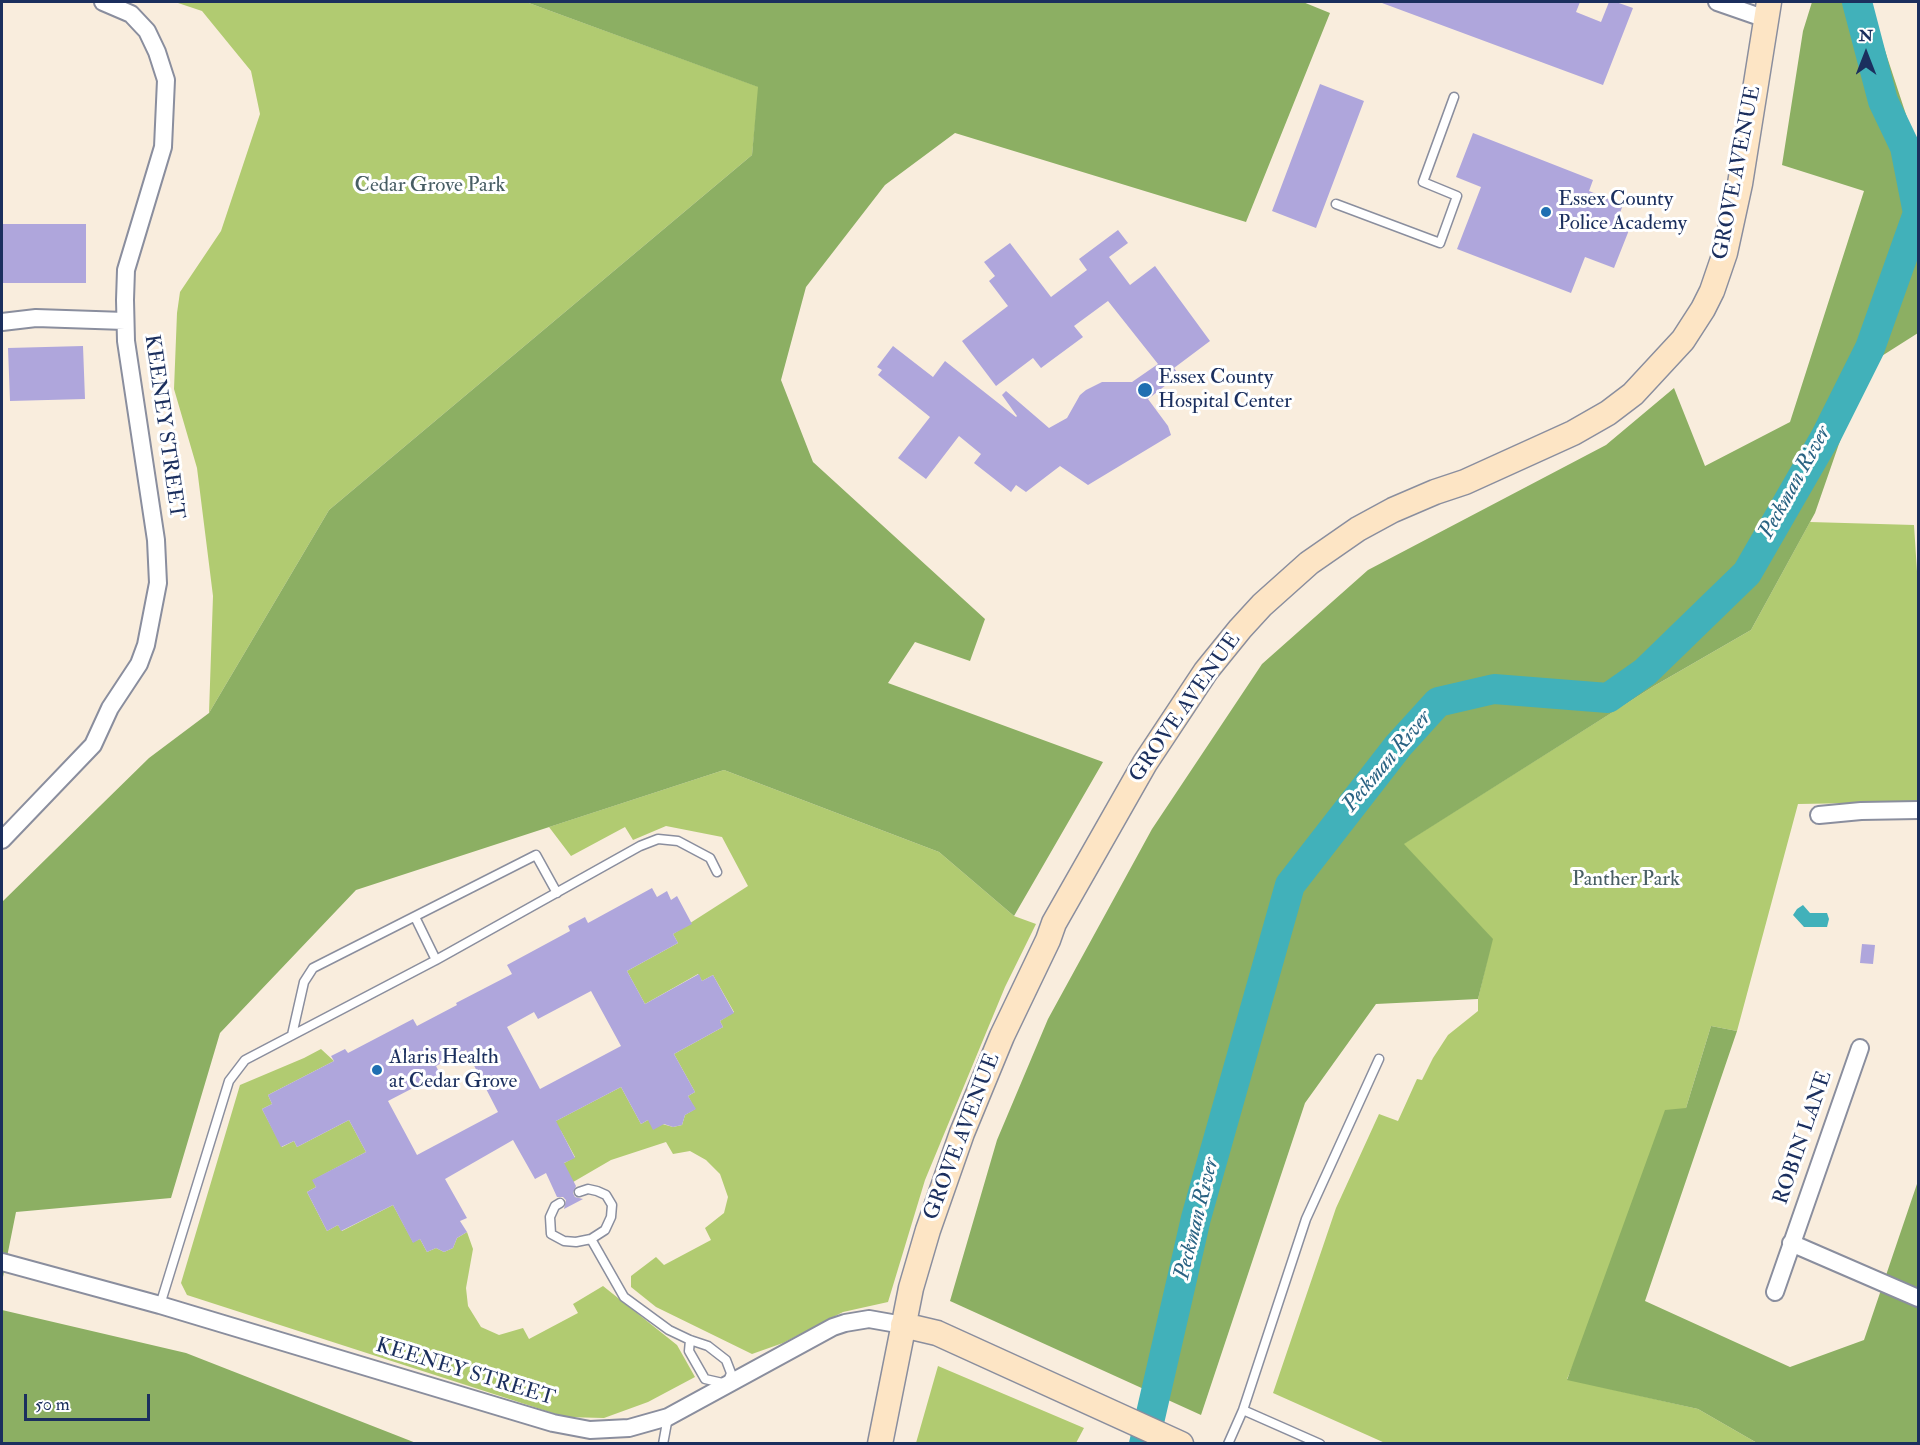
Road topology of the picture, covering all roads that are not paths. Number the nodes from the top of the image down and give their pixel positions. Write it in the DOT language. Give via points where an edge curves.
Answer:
graph roads {
  1 [pos="103,2"];
  2 [pos="1717,2"];
  3 [pos="1767,10"];
  4 [pos="1454,97"];
  5 [pos="1336,204"];
  6 [pos="125,321"];
  7 [pos="2,322"];
  8 [pos="1918,810"];
  9 [pos="1819,815"];
  10 [pos="2,840"];
  11 [pos="717,872"];
  12 [pos="557,892"];
  13 [pos="415,917"];
  14 [pos="436,960"];
  15 [pos="292,1035"];
  16 [pos="1860,1048"];
  17 [pos="1378,1059"];
  18 [pos="579,1192"];
  19 [pos="560,1203"];
  20 [pos="591,1239"];
  21 [pos="1791,1243"];
  22 [pos="2,1262"];
  23 [pos="1775,1292"];
  24 [pos="1918,1298"];
  25 [pos="160,1305"];
  26 [pos="903,1325"];
  27 [pos="690,1340"];
  28 [pos="727,1384"];
  29 [pos="1243,1410"];
  30 [pos="668,1417"];
  31 [pos="1176,1441"];
  32 [pos="663,1443"];
  33 [pos="880,1443"];
  34 [pos="1228,1443"];
  35 [pos="1320,1443"];
  1 -- 6 [label="street, KEENEY STREET" via="131,14 147,31 166,80 163,147 126,270"];
  2 -- 3 [label="street"];
  3 -- 26 [label="street, GROVE AVENUE" via="1725,254 1712,291 1683,340 1633,394 1608,413 1358,529 1309,563 1240,629 1145,763 1054,922 962,1133 928,1230"];
  4 -- 5 [label="lane" via="1423,182 1457,195 1440,243"];
  6 -- 7 [label="street" via="36,318"];
  6 -- 10 [label="street, KEENEY STREET" via="156,540 158,583 146,645 93,746"];
  8 -- 9 [label="street"];
  11 -- 12 [label="lane" via="710,858 678,841 658,839"];
  12 -- 13 [label="lane" via="536,855"];
  12 -- 14 [label="lane"];
  13 -- 14 [label="lane"];
  13 -- 15 [label="lane" via="313,968 304,982"];
  14 -- 15 [label="lane"];
  15 -- 25 [label="lane" via="245,1060 229,1080"];
  16 -- 21 [label="street, ROBIN LANE"];
  17 -- 29 [label="lane" via="1306,1220"];
  18 -- 20 [label="lane" via="597,1191 606,1195 612,1205 605,1230"];
  19 -- 20 [label="lane" via="550,1217 551,1234 564,1241"];
  20 -- 27 [label="lane" via="624,1297 669,1330"];
  21 -- 23 [label="street, ROBIN LANE"];
  21 -- 24 [label="street"];
  22 -- 25 [label="street, KEENEY STREET"];
  25 -- 30 [label="street, KEENEY STREET" via="571,1427 629,1428"];
  26 -- 28 [label="street, KEENEY STREET" via="869,1320 844,1323"];
  26 -- 31 [label="street" via="937,1333"];
  26 -- 33 [label="street, GROVE AVENUE"];
  27 -- 28 [label="lane" via="689,1351 705,1379"];
  27 -- 28 [label="lane" via="708,1346 726,1360 731,1373"];
  28 -- 30 [label="street, KEENEY STREET"];
  29 -- 34 [label="lane"];
  29 -- 35 [label="lane"];
  30 -- 32 [label="lane"];
}
